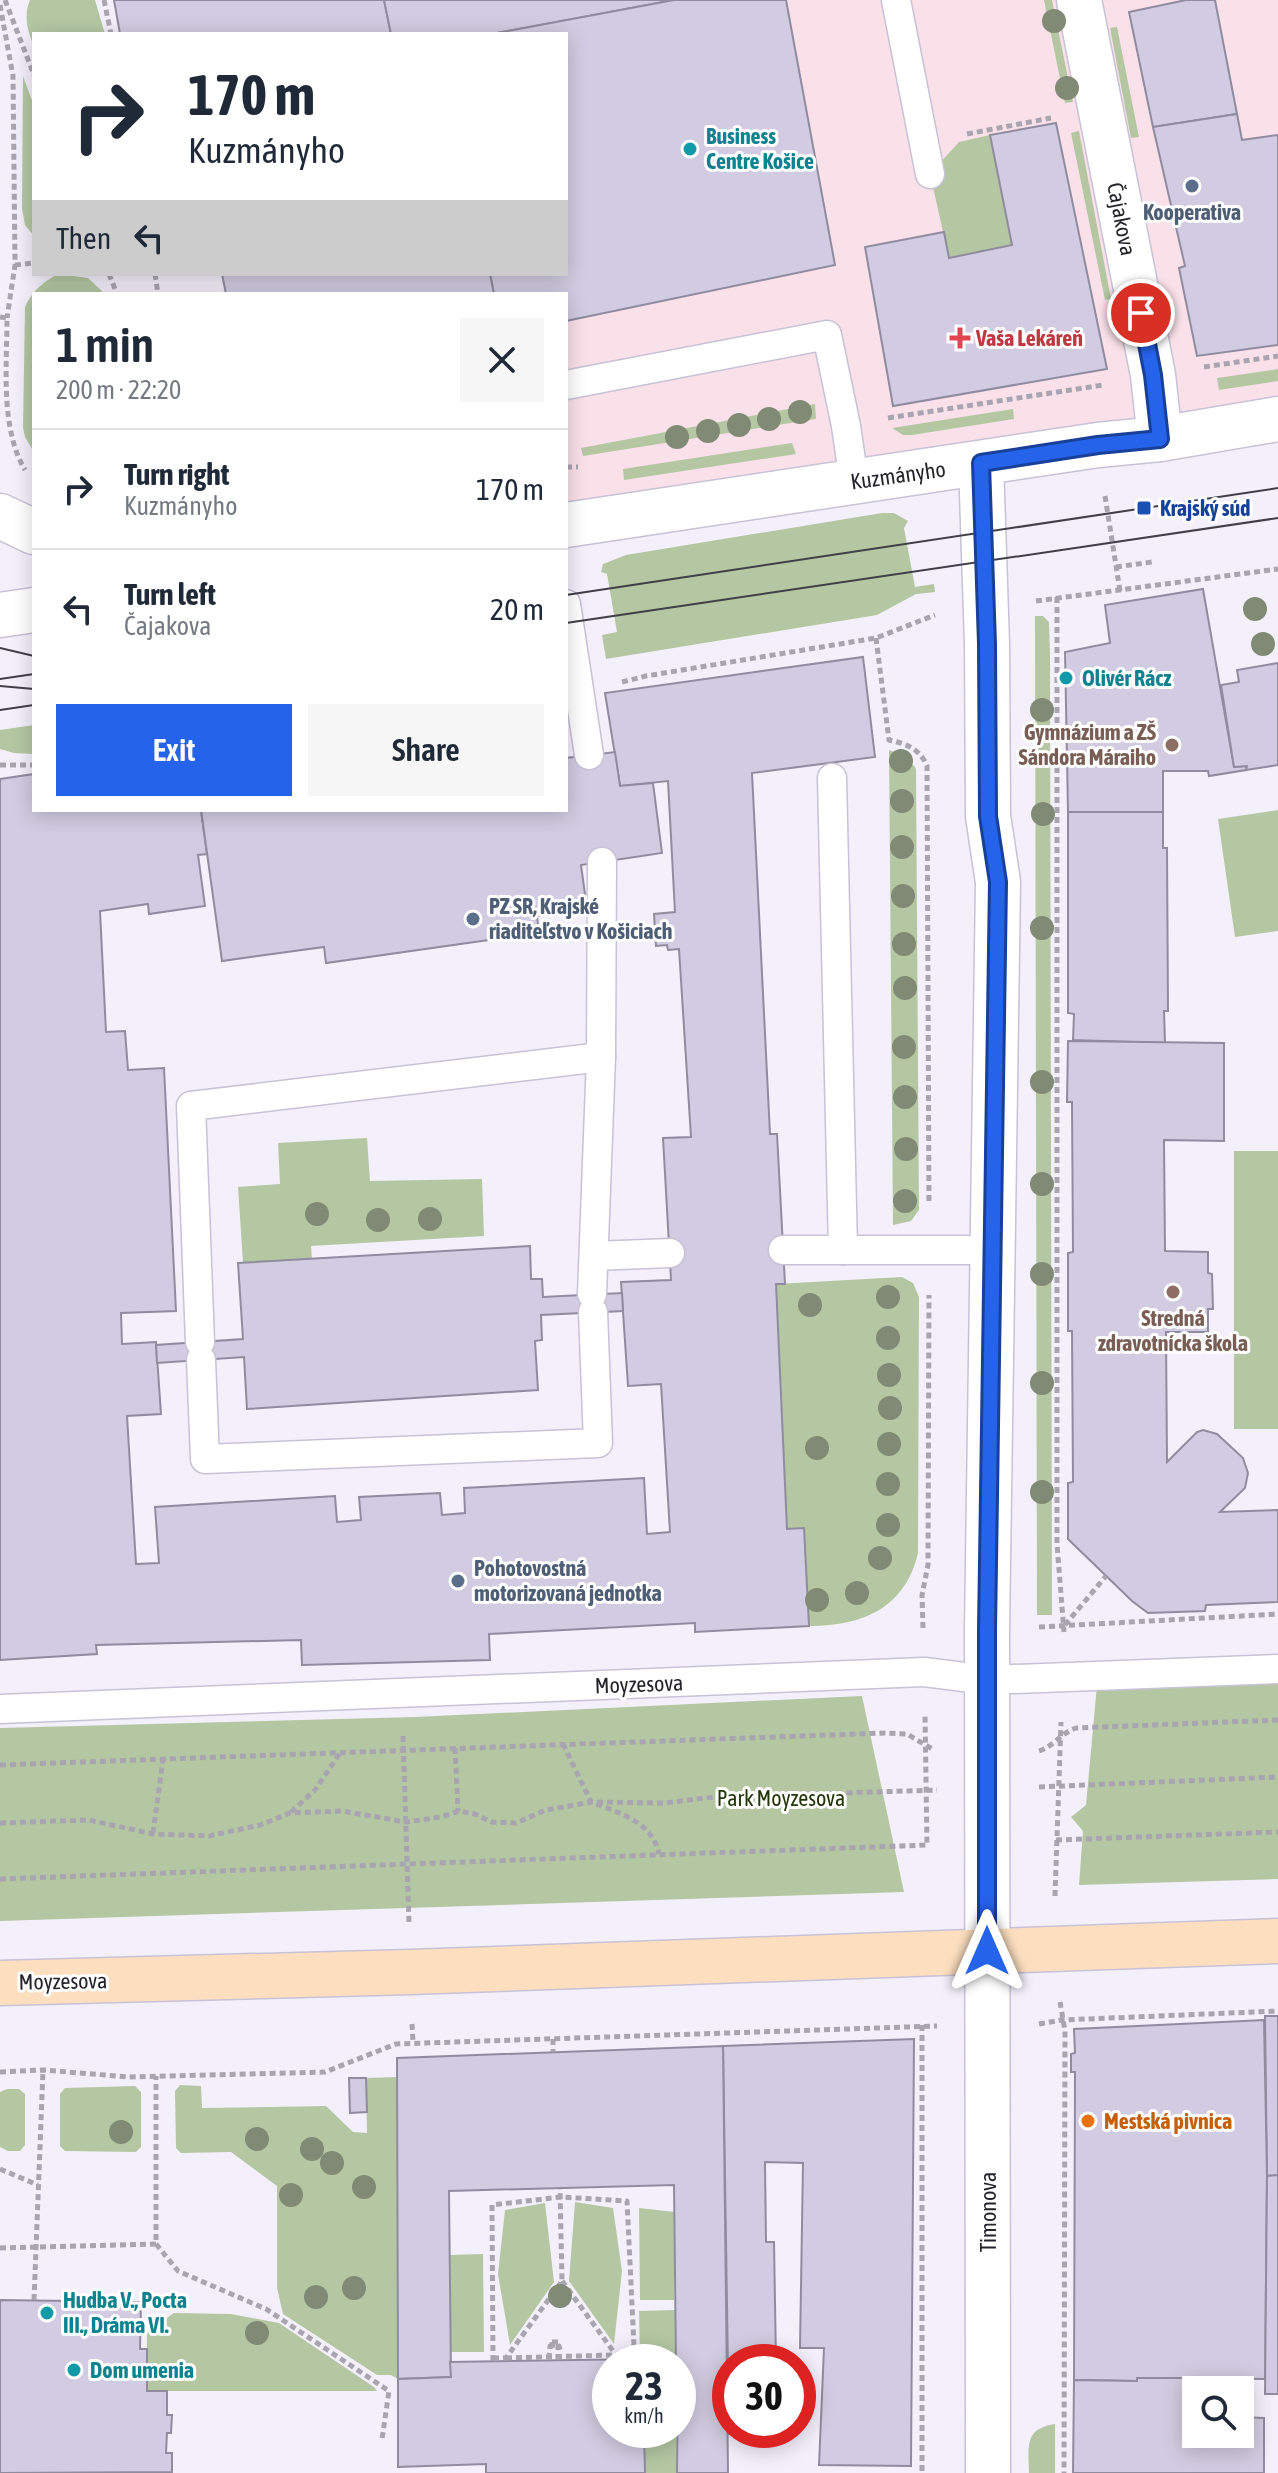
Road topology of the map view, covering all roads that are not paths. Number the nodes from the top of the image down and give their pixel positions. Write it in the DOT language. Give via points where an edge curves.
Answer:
graph roads {
  1 [pos="896,0"];
  2 [pos="1079,0"];
  3 [pos="930,174"];
  4 [pos="568,385"];
  5 [pos="1278,419"];
  6 [pos="1160,439"];
  7 [pos="981,463"];
  8 [pos="854,481"];
  9 [pos="0,516"];
  10 [pos="568,525"];
  11 [pos="32,531"];
  12 [pos="32,610"];
  13 [pos="0,615"];
  14 [pos="568,616"];
  15 [pos="589,755"];
  16 [pos="832,778"];
  17 [pos="602,862"];
  18 [pos="601,1057"];
  19 [pos="783,1250"];
  20 [pos="843,1250"];
  21 [pos="994,1250"];
  22 [pos="670,1253"];
  23 [pos="594,1256"];
  24 [pos="1278,1669"];
  25 [pos="988,1680"];
  26 [pos="0,1709"];
  27 [pos="1278,1941"];
  28 [pos="987,1951"];
  29 [pos="0,1983"];
  30 [pos="988,2473"];
  1 -- 3 [label="lane"];
  2 -- 6 [label="street, Čajakova" via="1153,375"];
  4 -- 8 [label="lane" via="827,335"];
  5 -- 6 [label="street, Kuzmányho"];
  6 -- 7 [label="street, Kuzmányho"];
  7 -- 8 [label="street, Kuzmányho"];
  7 -- 21 [label="street, Timonova" via="988,816 998,882"];
  8 -- 10 [label="street, Kuzmányho"];
  9 -- 11 [label="street"];
  12 -- 13 [label="street"];
  14 -- 15 [label="lane"];
  16 -- 20 [label="lane"];
  17 -- 18 [label="lane"];
  18 -- 23 [label="lane"];
  18 -- 23 [label="lane" via="191,1106 205,1459 598,1443"];
  19 -- 20 [label="lane"];
  20 -- 21 [label="lane"];
  21 -- 25 [label="street, Timonova"];
  22 -- 23 [label="lane"];
  24 -- 25 [label="lane, Moyzesova"];
  25 -- 26 [label="lane, Moyzesova" via="924,1672"];
  25 -- 28 [label="street, Timonova"];
  27 -- 28 [label="street, Moyzesova"];
  28 -- 29 [label="street, Moyzesova"];
  28 -- 30 [label="street, Timonova"];
}
